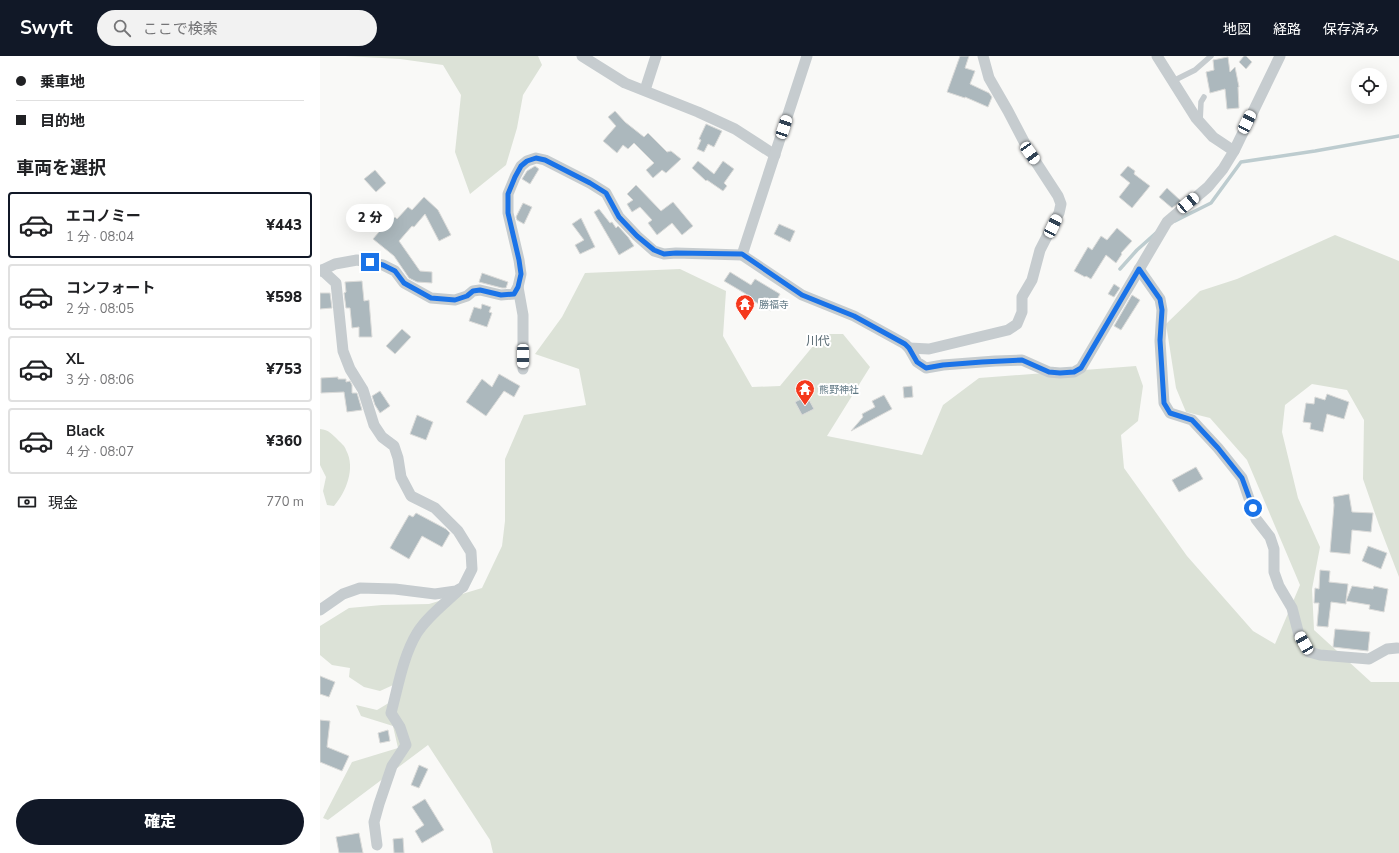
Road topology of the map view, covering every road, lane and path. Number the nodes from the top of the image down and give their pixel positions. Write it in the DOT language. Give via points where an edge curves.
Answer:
graph roads {
  1 [pos="582,56"];
  2 [pos="656,56"];
  3 [pos="807,56"];
  4 [pos="983,56"];
  5 [pos="1157,56"];
  6 [pos="1211,56"];
  7 [pos="1280,56"];
  8 [pos="1173,81"];
  9 [pos="645,90"];
  10 [pos="1204,97"];
  11 [pos="1200,122"];
  12 [pos="1234,151"];
  13 [pos="775,155"];
  14 [pos="742,254"];
  15 [pos="1139,269"];
  16 [pos="321,270"];
  17 [pos="518,287"];
  18 [pos="909,348"];
  19 [pos="523,369"];
  20 [pos="460,589"];
  21 [pos="320,610"];
  22 [pos="1397,648"];
  23 [pos="377,845"];
  1 -- 9 [label="street" via="625,83"];
  2 -- 9 [label="street"];
  3 -- 13 [label="street"];
  4 -- 18 [label="street" via="989,78 1030,153 1058,196 1061,204 1059,213 1040,250 1032,280 1022,297 1022,312 1017,324 1008,330 929,349"];
  5 -- 8 [label="street"];
  6 -- 8 [label="lane" via="1195,70"];
  7 -- 12 [label="street"];
  8 -- 11 [label="street"];
  9 -- 13 [label="street" via="735,129"];
  10 -- 11 [label="lane" via="1201,102"];
  11 -- 12 [label="street" via="1213,137"];
  12 -- 15 [label="street" via="1208,187 1167,222"];
  13 -- 14 [label="street"];
  14 -- 17 [label="street" via="664,254 654,250 619,217 606,193 545,160 536,158 521,166 508,194 508,213 521,274"];
  14 -- 18 [label="street" via="802,295 854,316"];
  15 -- 18 [label="street" via="1081,368 1074,372 1049,372 1022,360 926,368 917,362"];
  15 -- 22 [label="street" via="1160,299 1164,403 1170,413 1192,420 1242,478 1256,519 1270,537 1274,549 1274,572 1292,608 1299,635 1309,652 1369,659 1387,649"];
  16 -- 17 [label="street" via="335,264 357,260 383,265 395,271 404,283 431,298 455,300 480,290 501,295 514,294"];
  16 -- 20 [label="street" via="336,283 343,351 363,390 374,425 382,437 394,446 404,484 411,496 435,508 458,531 471,552 472,569"];
  17 -- 19 [label="street" via="523,315"];
  20 -- 21 [label="street" via="435,594 360,588 343,594"];
  20 -- 23 [label="street" via="417,633 407,656 391,713 400,727 406,745 392,766 379,804 374,822"];
}
